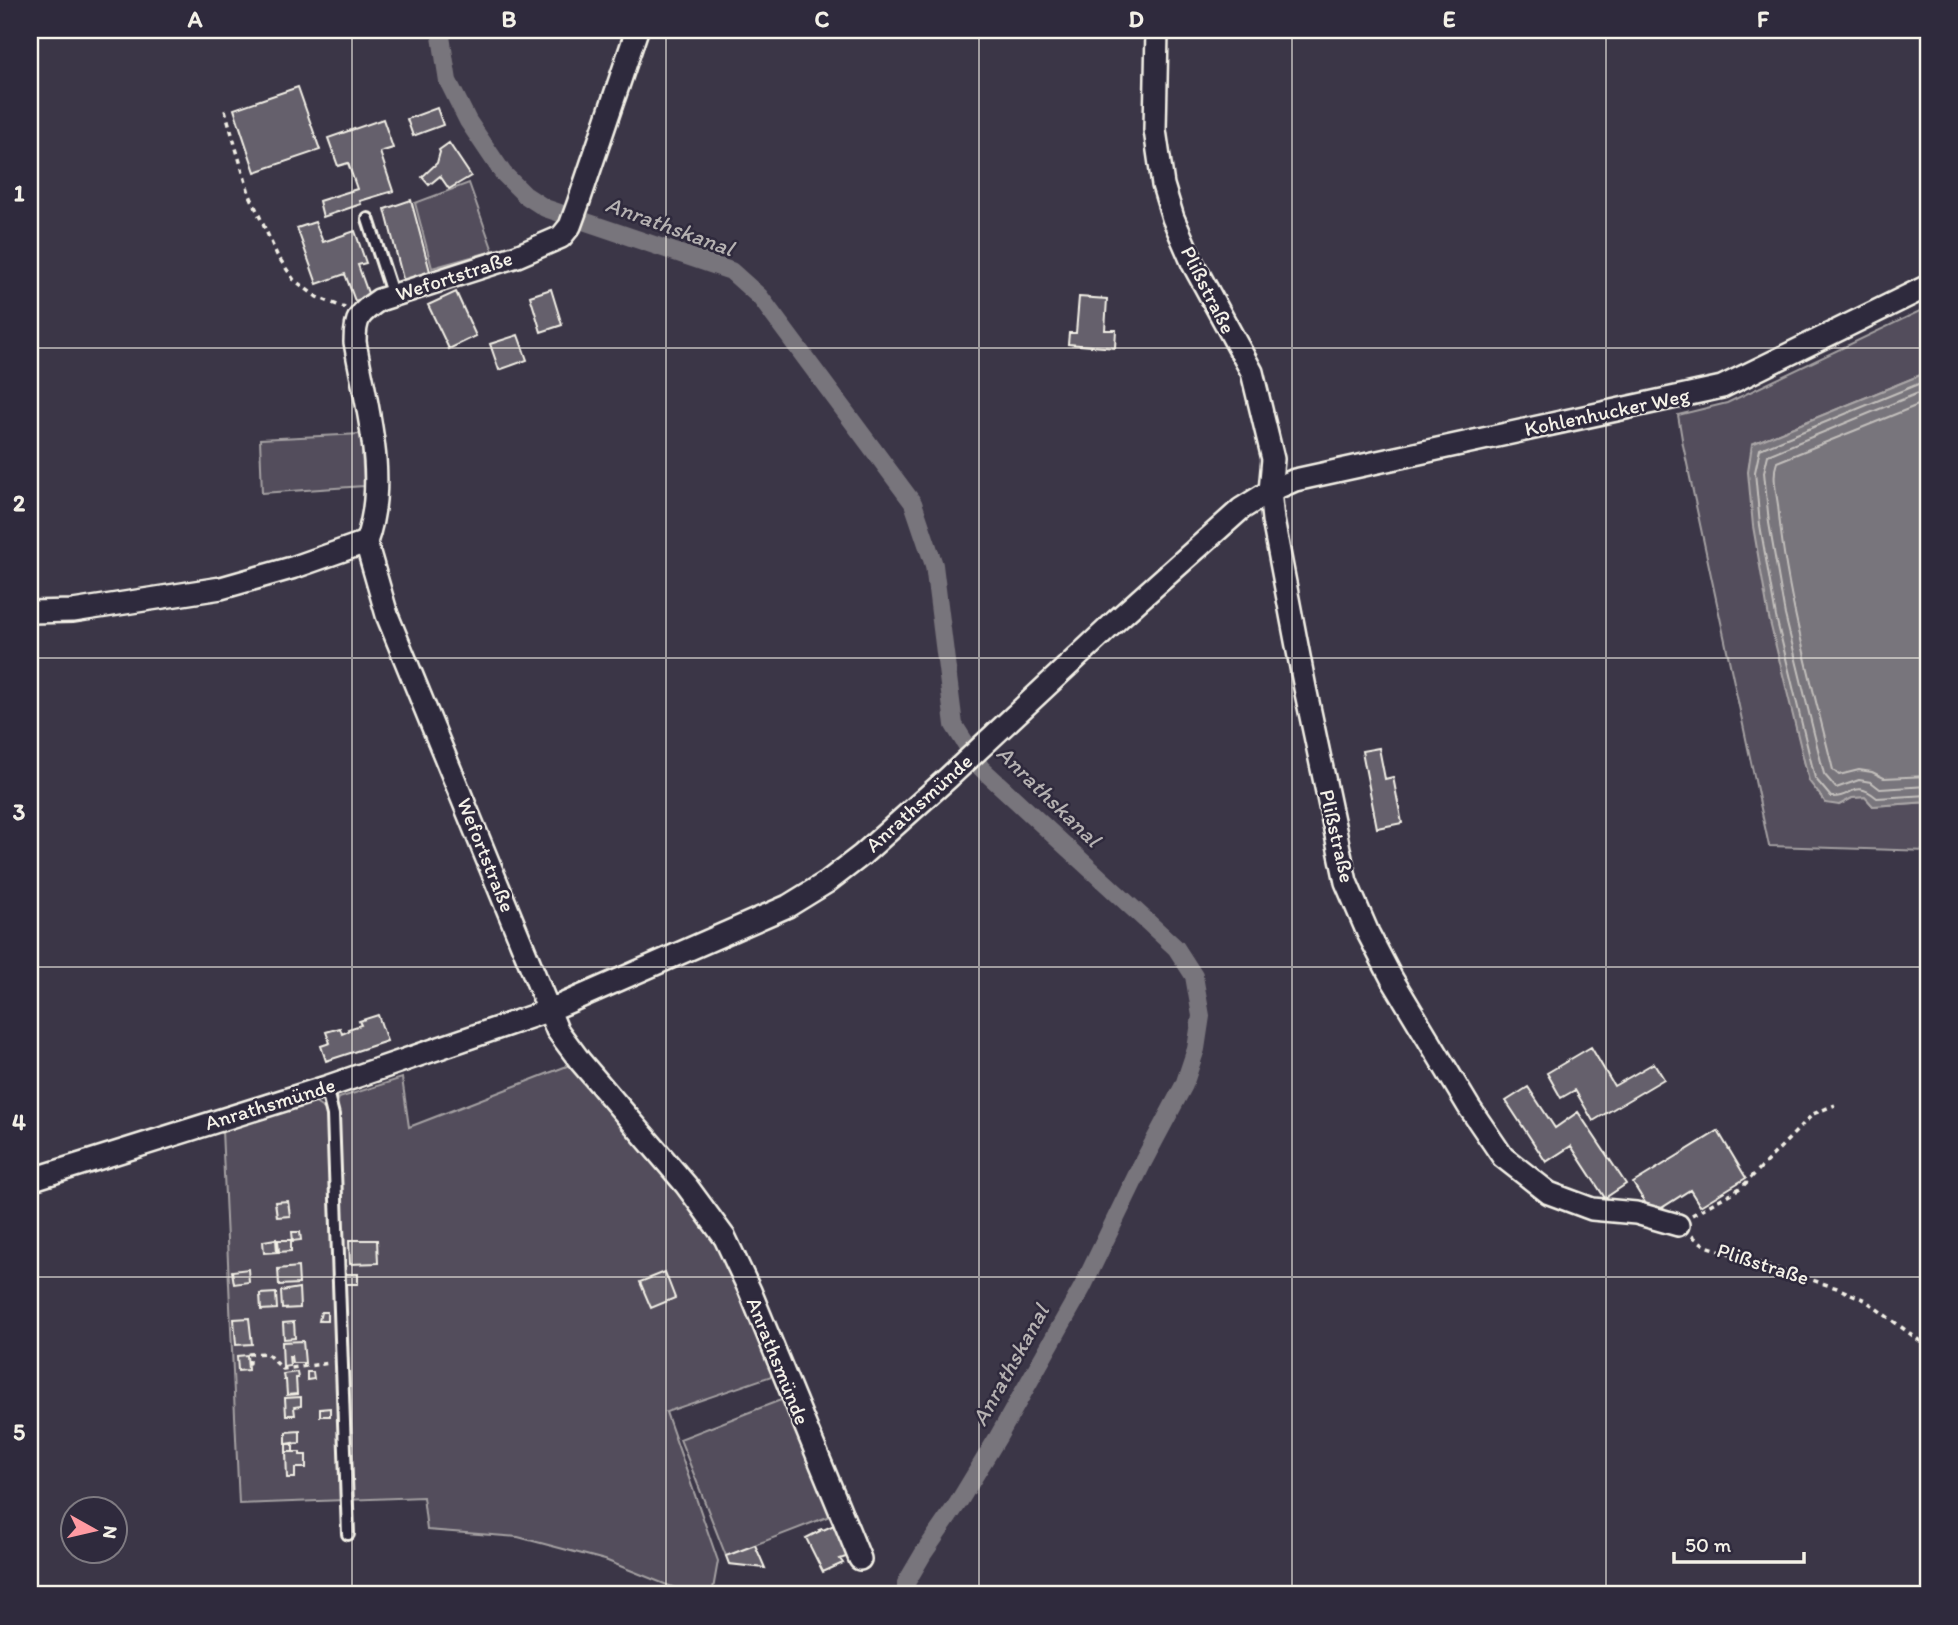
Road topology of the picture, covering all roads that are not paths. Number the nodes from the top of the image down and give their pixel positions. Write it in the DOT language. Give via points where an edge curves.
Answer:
graph roads {
  1 [pos="637,30"];
  2 [pos="1157,30"];
  3 [pos="368,219"];
  4 [pos="1928,286"];
  5 [pos="393,296"];
  6 [pos="1269,491"];
  7 [pos="366,542"];
  8 [pos="30,612"];
  9 [pos="550,1010"];
  10 [pos="326,1087"];
  11 [pos="30,1180"];
  12 [pos="1678,1226"];
  13 [pos="348,1534"];
  14 [pos="859,1559"];
  1 -- 5 [label="street, Wefortstraße" via="570,226 561,237"];
  2 -- 6 [label="street, Plißstraße" via="1154,130 1163,185 1193,264 1252,372 1273,459"];
  3 -- 5 [label="lane"];
  4 -- 6 [label="street, Kohlenhucker Weg" via="1722,387 1295,480"];
  5 -- 7 [label="street, Wefortstraße" via="361,312 355,324 374,452 376,500"];
  6 -- 9 [label="street, Anrathsmünde" via="1241,509 948,778 827,882 789,906"];
  6 -- 12 [label="street, Plißstraße" via="1346,881 1392,979 1503,1157 1549,1193 1592,1209 1636,1213"];
  7 -- 8 [label="street" via="221,588 73,611"];
  7 -- 9 [label="street, Wefortstraße" via="387,615"];
  9 -- 10 [label="street, Anrathsmünde"];
  9 -- 14 [label="street, Anrathsmünde" via="580,1061 686,1185 724,1238"];
  10 -- 11 [label="street, Anrathsmünde"];
  10 -- 13 [label="lane" via="333,1115"];
}
